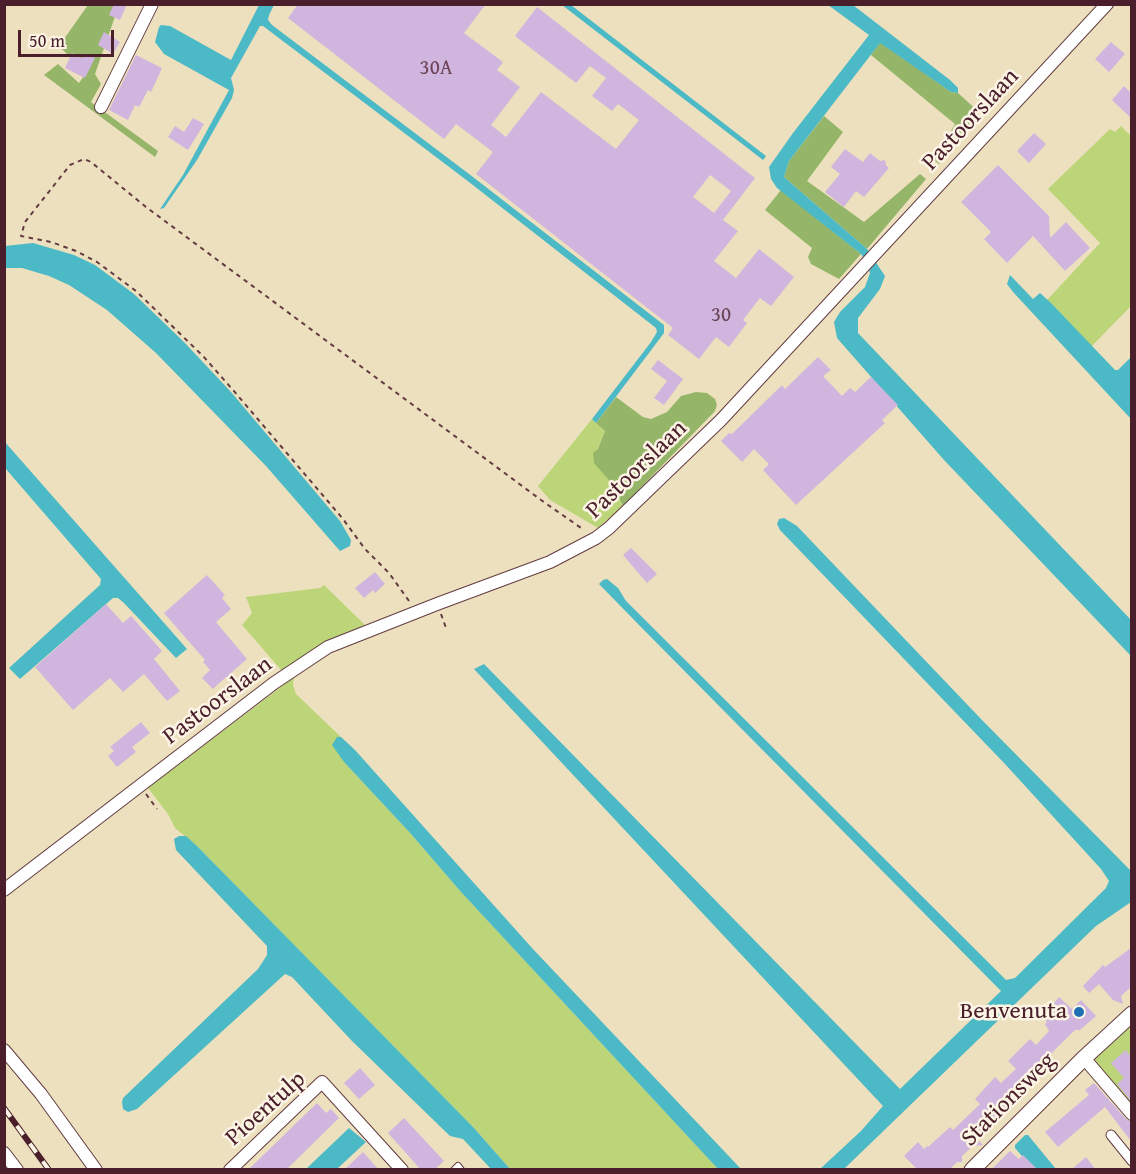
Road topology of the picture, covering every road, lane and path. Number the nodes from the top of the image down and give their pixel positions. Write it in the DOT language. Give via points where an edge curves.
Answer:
graph roads {
  1 [pos="152,4"];
  2 [pos="1107,4"];
  3 [pos="101,107"];
  4 [pos="596,538"];
  5 [pos="415,613"];
  6 [pos="140,786"];
  7 [pos="157,809"];
  8 [pos="4,890"];
  9 [pos="1131,1014"];
  10 [pos="4,1050"];
  11 [pos="1084,1058"];
  12 [pos="1131,1114"];
  13 [pos="1111,1135"];
  14 [pos="4,1153"];
  15 [pos="1131,1161"];
  16 [pos="17,1170"];
  17 [pos="96,1170"];
  18 [pos="230,1170"];
  19 [pos="402,1170"];
  20 [pos="454,1170"];
  21 [pos="461,1170"];
  22 [pos="972,1170"];
  1 -- 3 [label="street"];
  2 -- 4 [label="street, Pastoorslaan" via="721,420"];
  4 -- 5 [label="street, Pastoorslaan" via="550,562"];
  4 -- 5 [label="path" via="146,207 91,162 84,159 70,165 25,222 21,236 76,251 98,262 136,291 233,390 364,549 389,573"];
  5 -- 6 [label="street, Pastoorslaan" via="328,647 274,683"];
  6 -- 7 [label="path"];
  6 -- 8 [label="street, Pastoorslaan"];
  9 -- 11 [label="street, Stationsweg"];
  10 -- 17 [label="street"];
  11 -- 12 [label="street"];
  11 -- 22 [label="street, Stationsweg"];
  13 -- 15 [label="street"];
  14 -- 16 [label="street"];
  18 -- 19 [label="street, Pioentulp" via="322,1082"];
  20 -- 21 [label="lane" via="458,1166"];
}
